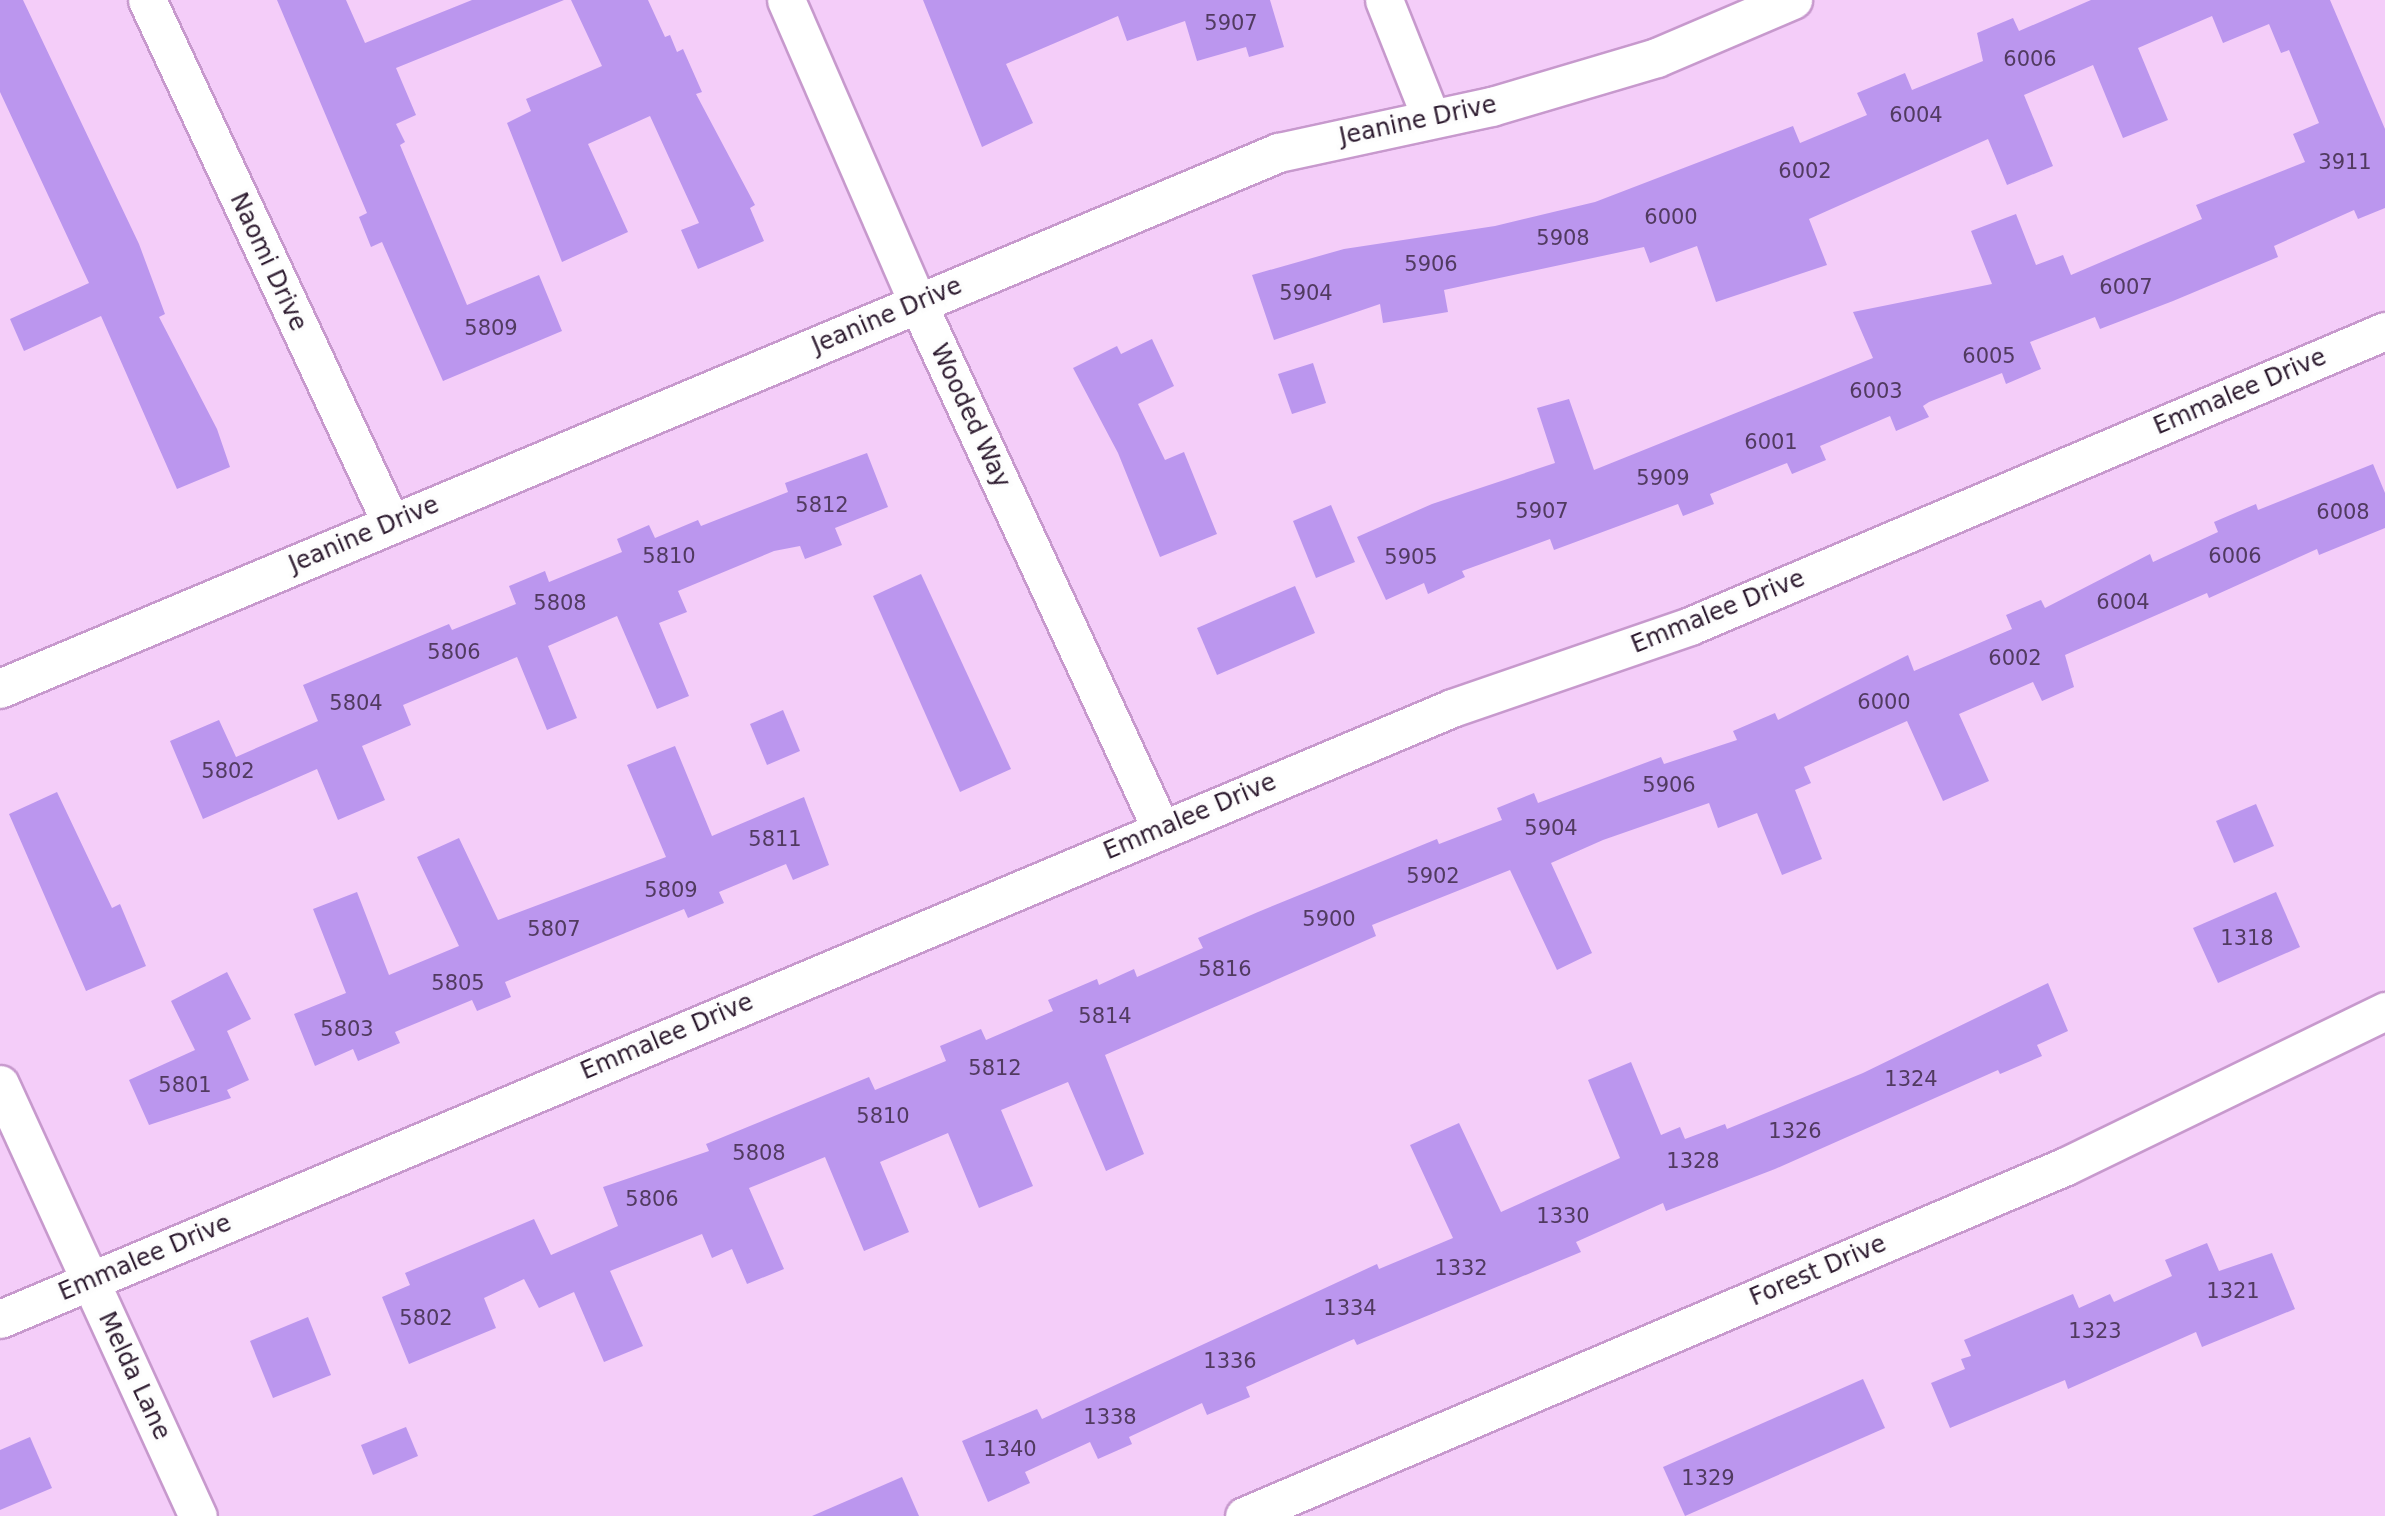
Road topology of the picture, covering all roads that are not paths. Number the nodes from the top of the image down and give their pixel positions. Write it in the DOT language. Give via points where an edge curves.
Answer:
graph roads {
  1 [pos="147,0"];
  2 [pos="786,0"];
  3 [pos="1384,0"];
  4 [pos="1793,0"];
  5 [pos="1432,118"];
  6 [pos="918,304"];
  7 [pos="2385,331"];
  8 [pos="391,523"];
  9 [pos="0,689"];
  10 [pos="1161,829"];
  11 [pos="2385,1011"];
  12 [pos="0,1084"];
  13 [pos="90,1281"];
  14 [pos="0,1319"];
  15 [pos="198,1516"];
  16 [pos="1244,1516"];
  1 -- 8 [label="street, Naomi Drive"];
  2 -- 6 [label="street, Wooded Way"];
  3 -- 5 [label="street"];
  4 -- 5 [label="street, Jeanine Drive" via="1657,58"];
  5 -- 6 [label="street, Jeanine Drive" via="1279,153"];
  6 -- 8 [label="street, Jeanine Drive"];
  6 -- 10 [label="street, Wooded Way"];
  7 -- 10 [label="street, Emmalee Drive" via="1690,626 1452,708"];
  8 -- 9 [label="street, Jeanine Drive"];
  10 -- 13 [label="street, Emmalee Drive"];
  11 -- 16 [label="street, Forest Drive" via="2066,1166"];
  12 -- 13 [label="street, Melda Lane"];
  13 -- 14 [label="street, Emmalee Drive"];
  13 -- 15 [label="street, Melda Lane"];
}
